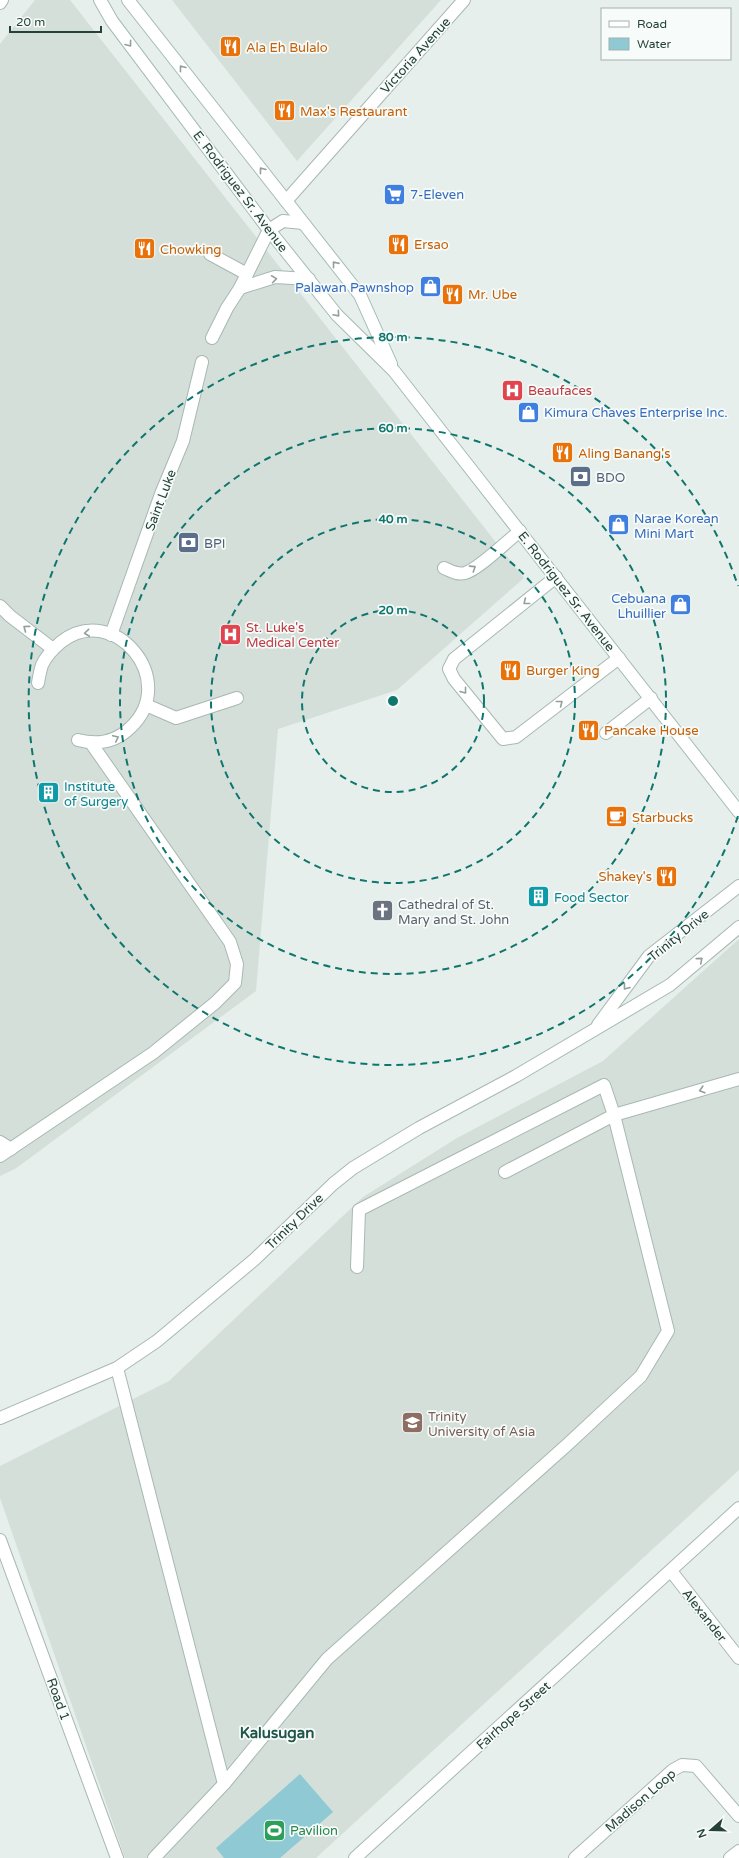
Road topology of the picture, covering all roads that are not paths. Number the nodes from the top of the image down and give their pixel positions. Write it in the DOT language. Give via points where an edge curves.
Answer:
graph roads {
  1 [pos="2,0"];
  2 [pos="100,0"];
  3 [pos="128,0"];
  4 [pos="464,0"];
  5 [pos="0,3"];
  6 [pos="286,201"];
  7 [pos="302,223"];
  8 [pos="268,230"];
  9 [pos="210,254"];
  10 [pos="247,274"];
  11 [pos="310,279"];
  12 [pos="240,288"];
  13 [pos="212,338"];
  14 [pos="202,362"];
  15 [pos="394,371"];
  16 [pos="520,531"];
  17 [pos="444,568"];
  18 [pos="556,577"];
  19 [pos="0,606"];
  20 [pos="111,635"];
  21 [pos="53,649"];
  22 [pos="619,658"];
  23 [pos="38,683"];
  24 [pos="237,698"];
  25 [pos="651,698"];
  26 [pos="146,705"];
  27 [pos="606,733"];
  28 [pos="78,740"];
  29 [pos="91,743"];
  30 [pos="739,812"];
  31 [pos="739,886"];
  32 [pos="739,927"];
  33 [pos="595,1029"];
  34 [pos="739,1079"];
  35 [pos="614,1115"];
  36 [pos="0,1142"];
  37 [pos="11,1149"];
  38 [pos="0,1156"];
  39 [pos="505,1172"];
  40 [pos="357,1267"];
  41 [pos="117,1368"];
  42 [pos="1,1414"];
  43 [pos="739,1508"];
  44 [pos="0,1540"];
  45 [pos="671,1571"];
  46 [pos="739,1658"];
  47 [pos="224,1784"];
  48 [pos="739,1816"];
  49 [pos="739,1850"];
  50 [pos="359,1857"];
  51 [pos="117,1858"];
  52 [pos="154,1858"];
  53 [pos="575,1858"];
  54 [pos="730,1858"];
  1 -- 5 [label="street"];
  2 -- 8 [label="street, E. Rodriguez Sr. Avenue, one-way" via="112,21"];
  6 -- 3 [label="street, E. Rodriguez Sr. Avenue, one-way"];
  4 -- 6 [label="street, Victoria Avenue"];
  6 -- 7 [label="street, E. Rodriguez Sr. Avenue"];
  7 -- 8 [label="street" via="283,221"];
  15 -- 7 [label="street, E. Rodriguez Sr. Avenue, one-way" via="360,295"];
  8 -- 10 [label="street"];
  8 -- 11 [label="street, E. Rodriguez Sr. Avenue"];
  9 -- 10 [label="street"];
  10 -- 12 [label="street"];
  12 -- 11 [label="street, one-way" via="275,277"];
  11 -- 15 [label="street, E. Rodriguez Sr. Avenue, one-way" via="337,315"];
  12 -- 13 [label="street"];
  14 -- 20 [label="street, Saint Luke" via="183,441 161,494"];
  15 -- 16 [label="street, E. Rodriguez Sr. Avenue"];
  17 -- 16 [label="street, one-way" via="454,573 465,573 487,559"];
  16 -- 18 [label="street, E. Rodriguez Sr. Avenue"];
  18 -- 22 [label="street, E. Rodriguez Sr. Avenue"];
  18 -- 22 [label="street, one-way" via="454,659 449,669 454,679 503,739 516,737"];
  21 -- 19 [label="street, one-way"];
  20 -- 21 [label="street, one-way" via="84,632 67,638"];
  20 -- 26 [label="street" via="134,650 145,666 149,685"];
  21 -- 23 [label="street" via="42,665"];
  22 -- 25 [label="street, E. Rodriguez Sr. Avenue"];
  24 -- 26 [label="street" via="176,718"];
  25 -- 27 [label="street"];
  25 -- 30 [label="street, E. Rodriguez Sr. Avenue"];
  29 -- 26 [label="street, one-way" via="109,741 125,733 138,721"];
  28 -- 29 [label="street"];
  29 -- 37 [label="street" via="230,942 237,964 235,983 216,1003 153,1053"];
  31 -- 33 [label="street, Trinity Drive, one-way" via="649,956"];
  33 -- 32 [label="street, Trinity Drive, one-way" via="670,984"];
  33 -- 41 [label="street, Trinity Drive" via="353,1168 255,1259 157,1341"];
  34 -- 35 [label="street, one-way"];
  35 -- 39 [label="street"];
  35 -- 40 [label="street" via="604,1085 359,1210"];
  35 -- 47 [label="street" via="668,1331 641,1376 327,1659"];
  36 -- 37 [label="street"];
  37 -- 38 [label="street"];
  41 -- 42 [label="street, Trinity Drive"];
  41 -- 47 [label="street"];
  43 -- 45 [label="street, Fairhope Street"];
  44 -- 51 [label="street, Road 1"];
  45 -- 46 [label="street, Alexander"];
  45 -- 50 [label="street, Fairhope Street"];
  47 -- 52 [label="street"];
  48 -- 53 [label="street, Madison Loop" via="696,1766 682,1765 673,1770"];
  49 -- 54 [label="street"];
}
